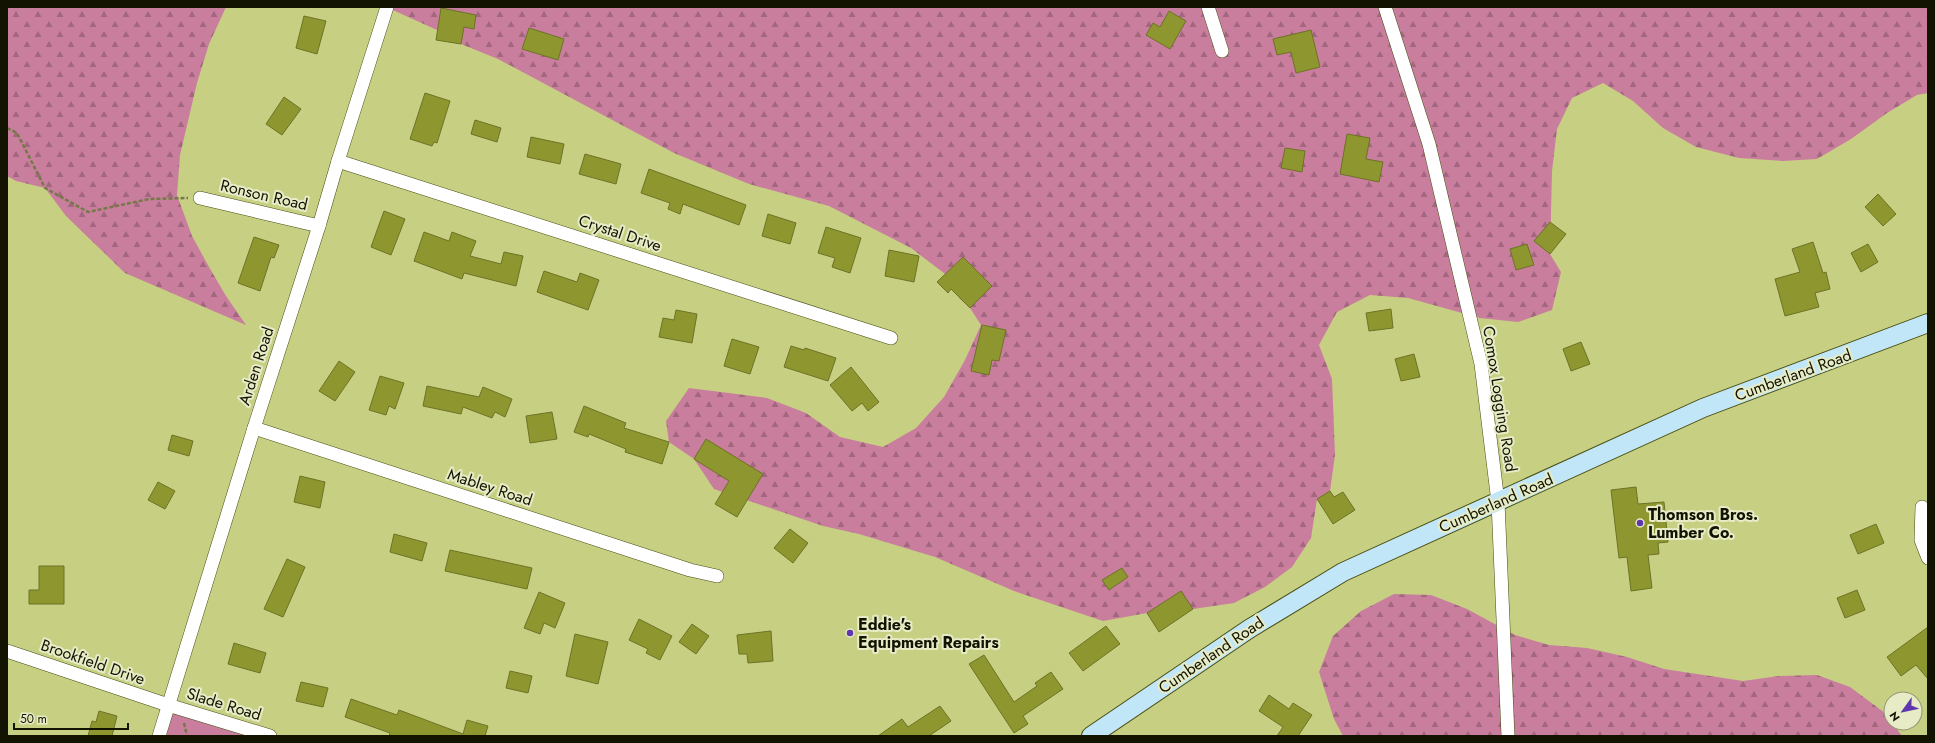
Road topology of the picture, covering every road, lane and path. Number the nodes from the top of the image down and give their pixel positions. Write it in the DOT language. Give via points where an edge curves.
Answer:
graph roads {
  1 [pos="387,7"];
  2 [pos="1208,7"];
  3 [pos="1385,7"];
  4 [pos="1222,51"];
  5 [pos="7,128"];
  6 [pos="338,161"];
  7 [pos="200,198"];
  8 [pos="319,226"];
  9 [pos="1928,323"];
  10 [pos="891,338"];
  11 [pos="254,428"];
  12 [pos="1498,502"];
  13 [pos="1922,507"];
  14 [pos="1928,558"];
  15 [pos="717,576"];
  16 [pos="7,651"];
  17 [pos="168,705"];
  18 [pos="159,736"];
  19 [pos="270,736"];
  20 [pos="1092,736"];
  21 [pos="1508,736"];
  1 -- 6 [label="street, Arden Road"];
  2 -- 4 [label="street"];
  3 -- 12 [label="street, Comox Logging Road" via="1429,144 1481,364"];
  5 -- 7 [label="path" via="17,133 45,188 88,212 149,199"];
  6 -- 8 [label="street, Arden Road"];
  6 -- 10 [label="street, Crystal Drive"];
  7 -- 8 [label="street, Ronson Road"];
  8 -- 11 [label="street, Arden Road"];
  9 -- 12 [label="street, Cumberland Road" via="1703,408"];
  11 -- 15 [label="street, Mabley Road" via="690,570"];
  11 -- 17 [label="street, Arden Road"];
  12 -- 20 [label="street, Cumberland Road" via="1343,572 1296,599"];
  12 -- 21 [label="street, Comox Logging Road"];
  13 -- 14 [label="street" via="1921,540"];
  16 -- 17 [label="street, Brookfield Drive"];
  17 -- 18 [label="street, Arden Road"];
  17 -- 19 [label="street, Slade Road"];
}
